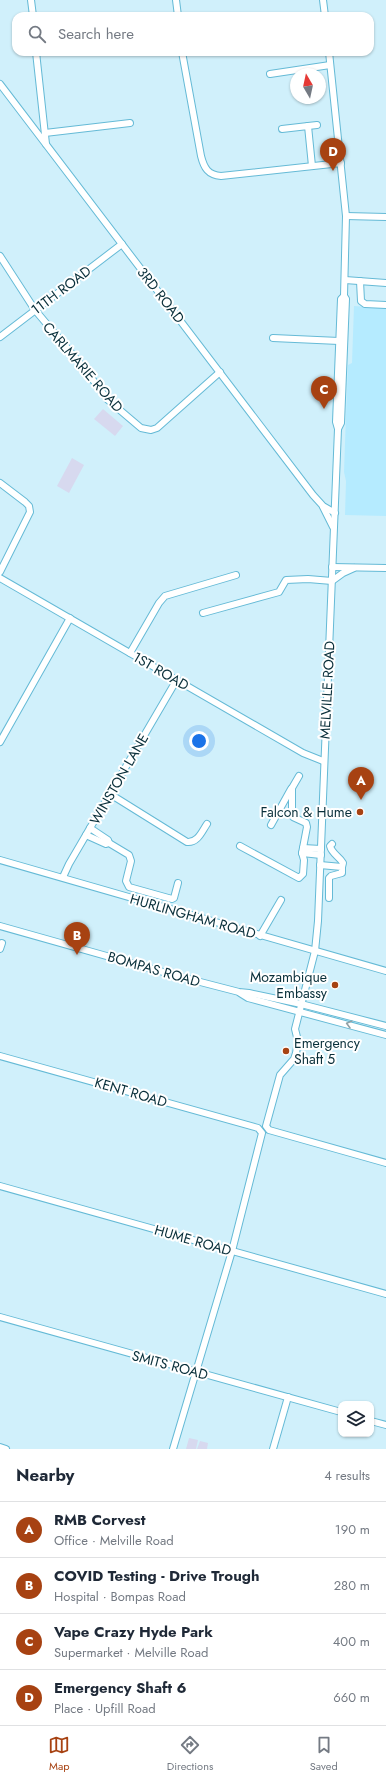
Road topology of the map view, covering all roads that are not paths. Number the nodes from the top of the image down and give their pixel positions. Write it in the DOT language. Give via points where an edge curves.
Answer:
graph roads {
  1 [pos="31,0"];
  2 [pos="176,0"];
  3 [pos="323,0"];
  4 [pos="32,12"];
  5 [pos="178,12"];
  6 [pos="324,12"];
  7 [pos="36,56"];
  8 [pos="183,56"];
  9 [pos="329,56"];
  10 [pos="330,65"];
  11 [pos="270,74"];
  12 [pos="0,84"];
  13 [pos="130,123"];
  14 [pos="317,125"];
  15 [pos="308,126"];
  16 [pos="282,129"];
  17 [pos="45,133"];
  18 [pos="46,144"];
  19 [pos="341,163"];
  20 [pos="312,166"];
  21 [pos="346,216"];
  22 [pos="386,217"];
  23 [pos="122,244"];
  24 [pos="0,256"];
  25 [pos="345,280"];
  26 [pos="360,281"];
  27 [pos="386,283"];
  28 [pos="344,296"];
  29 [pos="386,305"];
  30 [pos="34,310"];
  31 [pos="0,337"];
  32 [pos="273,338"];
  33 [pos="339,341"];
  34 [pos="220,372"];
  35 [pos="338,429"];
  36 [pos="0,483"];
  37 [pos="323,506"];
  38 [pos="335,513"];
  39 [pos="334,529"];
  40 [pos="332,567"];
  41 [pos="354,568"];
  42 [pos="386,568"];
  43 [pos="0,572"];
  44 [pos="236,575"];
  45 [pos="0,578"];
  46 [pos="332,581"];
  47 [pos="203,613"];
  48 [pos="70,618"];
  49 [pos="130,654"];
  50 [pos="176,681"];
  51 [pos="0,742"];
  52 [pos="324,761"];
  53 [pos="299,776"];
  54 [pos="292,788"];
  55 [pos="110,794"];
  56 [pos="207,824"];
  57 [pos="271,824"];
  58 [pos="90,828"];
  59 [pos="86,835"];
  60 [pos="109,843"];
  61 [pos="332,844"];
  62 [pos="240,846"];
  63 [pos="302,850"];
  64 [pos="321,852"];
  65 [pos="0,860"];
  66 [pos="320,865"];
  67 [pos="342,867"];
  68 [pos="63,877"];
  69 [pos="178,883"];
  70 [pos="329,898"];
  71 [pos="281,900"];
  72 [pos="0,926"];
  73 [pos="260,936"];
  74 [pos="315,951"];
  75 [pos="386,971"];
  76 [pos="239,992"];
  77 [pos="302,1004"];
  78 [pos="300,1011"];
  79 [pos="386,1026"];
  80 [pos="386,1035"];
  81 [pos="0,1056"];
  82 [pos="264,1129"];
  83 [pos="386,1163"];
  84 [pos="0,1186"];
  85 [pos="232,1251"];
  86 [pos="386,1294"];
  87 [pos="0,1317"];
  88 [pos="196,1372"];
  89 [pos="288,1397"];
  90 [pos="338,1411"];
  91 [pos="374,1422"];
  92 [pos="386,1425"];
  93 [pos="0,1447"];
  94 [pos="6,1449"];
  95 [pos="174,1449"];
  96 [pos="273,1449"];
  1 -- 4 [label="street"];
  2 -- 5 [label="street"];
  3 -- 6 [label="street"];
  7 -- 17 [label="street"];
  8 -- 20 [label="street" via="201,156 208,172 221,176"];
  9 -- 10 [label="street, MELVILLE ROAD"];
  10 -- 11 [label="street"];
  10 -- 19 [label="street, MELVILLE ROAD"];
  12 -- 18 [label="street, 3RD ROAD"];
  13 -- 17 [label="street"];
  14 -- 15 [label="street"];
  15 -- 16 [label="street"];
  15 -- 20 [label="street"];
  17 -- 18 [label="street"];
  18 -- 23 [label="street, 3RD ROAD"];
  19 -- 20 [label="street"];
  19 -- 21 [label="street, MELVILLE ROAD"];
  21 -- 22 [label="street"];
  21 -- 25 [label="street, MELVILLE ROAD"];
  23 -- 30 [label="street, 11TH ROAD"];
  23 -- 34 [label="street, 3RD ROAD"];
  24 -- 30 [label="street, CARLMARIE ROAD"];
  25 -- 26 [label="street"];
  25 -- 28 [label="street, MELVILLE ROAD"];
  26 -- 27 [label="street"];
  26 -- 29 [label="street" via="361,302"];
  28 -- 33 [label="street, MELVILLE ROAD"];
  28 -- 35 [label="street, MELVILLE ROAD" via="346,299 341,422"];
  30 -- 31 [label="street, 11TH ROAD"];
  30 -- 34 [label="street, CARLMARIE ROAD" via="108,400 135,424 147,430 157,428"];
  32 -- 33 [label="street"];
  33 -- 35 [label="street, MELVILLE ROAD" via="336,422"];
  34 -- 37 [label="street, 3RD ROAD"];
  35 -- 38 [label="street, MELVILLE ROAD"];
  36 -- 43 [label="street" via="26,502 30,512"];
  37 -- 38 [label="street, 3RD ROAD"];
  37 -- 39 [label="street, 3RD ROAD"];
  38 -- 39 [label="street, MELVILLE ROAD"];
  39 -- 40 [label="street, MELVILLE ROAD"];
  40 -- 41 [label="street"];
  40 -- 46 [label="street, MELVILLE ROAD"];
  41 -- 42 [label="street"];
  41 -- 46 [label="street" via="343,572"];
  44 -- 49 [label="street" via="165,596"];
  45 -- 48 [label="street, 1ST ROAD"];
  46 -- 47 [label="street" via="286,580 279,592"];
  46 -- 52 [label="street, MELVILLE ROAD"];
  48 -- 49 [label="street, 1ST ROAD"];
  48 -- 51 [label="street"];
  49 -- 50 [label="street, 1ST ROAD"];
  50 -- 52 [label="street, 1ST ROAD" via="303,752"];
  50 -- 55 [label="street, WINSTON LANE"];
  52 -- 64 [label="street, MELVILLE ROAD"];
  53 -- 54 [label="street"];
  54 -- 57 [label="street"];
  54 -- 63 [label="street" via="293,817 307,826"];
  55 -- 56 [label="street" via="187,842 196,840"];
  55 -- 58 [label="street, WINSTON LANE"];
  58 -- 59 [label="street, WINSTON LANE"];
  58 -- 60 [label="street"];
  59 -- 60 [label="street"];
  59 -- 68 [label="street, WINSTON LANE"];
  60 -- 69 [label="street" via="131,857 126,881 129,887 172,899"];
  61 -- 67 [label="street" via="331,850 343,862"];
  62 -- 63 [label="street" via="299,878 303,874"];
  63 -- 64 [label="street"];
  64 -- 66 [label="street, MELVILLE ROAD"];
  65 -- 68 [label="street, HURLINGHAM ROAD"];
  66 -- 67 [label="street"];
  66 -- 74 [label="street, MELVILLE ROAD"];
  67 -- 70 [label="street" via="342,873 329,878"];
  68 -- 73 [label="street, HURLINGHAM ROAD"];
  71 -- 73 [label="street"];
  72 -- 76 [label="street, BOMPAS ROAD"];
  73 -- 74 [label="street, HURLINGHAM ROAD"];
  74 -- 75 [label="street, HURLINGHAM ROAD"];
  74 -- 77 [label="street, MELVILLE ROAD"];
  76 -- 77 [label="street, BOMPAS ROAD"];
  76 -- 78 [label="street, BOMPAS ROAD" via="248,998"];
  77 -- 78 [label="street, MELVILLE ROAD"];
  77 -- 79 [label="street, BOMPAS ROAD"];
  80 -- 78 [label="street, BOMPAS ROAD, one-way"];
  78 -- 82 [label="street, MELVILLE ROAD" via="295,1030 298,1041 296,1053 280,1075"];
  81 -- 82 [label="street, KENT ROAD"];
  82 -- 83 [label="street, KENT ROAD"];
  82 -- 85 [label="street, MELVILLE ROAD"];
  84 -- 85 [label="street, HUME ROAD"];
  85 -- 86 [label="street, HUME ROAD"];
  85 -- 88 [label="street, MELVILLE ROAD"];
  87 -- 88 [label="street, SMITS ROAD"];
  88 -- 89 [label="street, SMITS ROAD"];
  88 -- 95 [label="street, MELVILLE ROAD"];
  89 -- 90 [label="street, SMITS ROAD"];
  89 -- 96 [label="street"];
  91 -- 92 [label="street"];
  93 -- 94 [label="street"];
}
